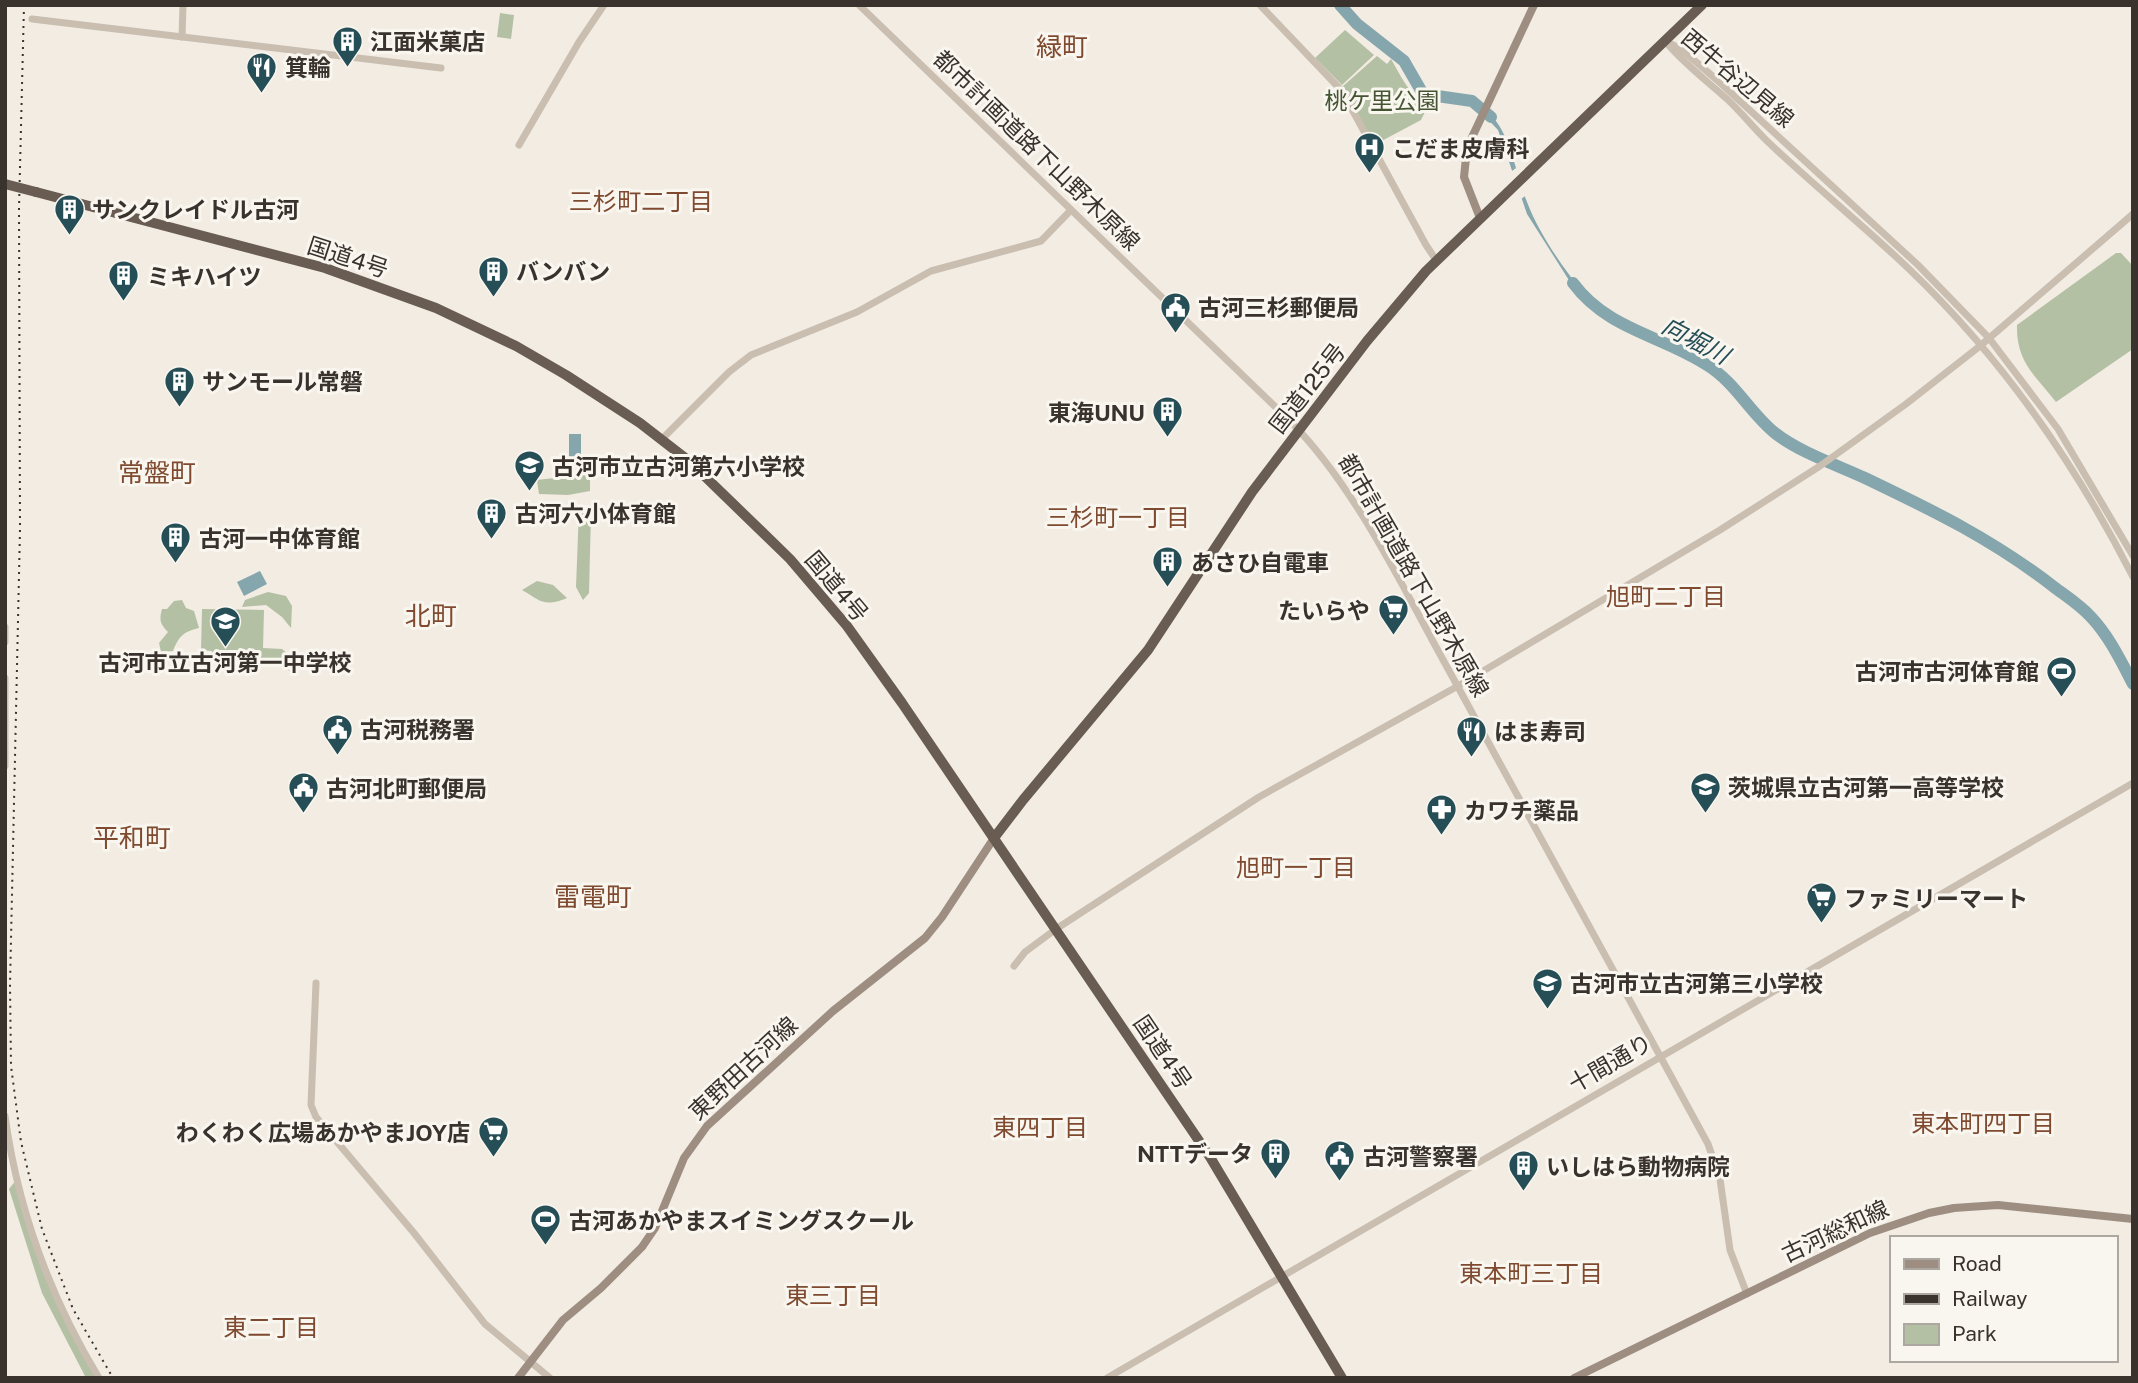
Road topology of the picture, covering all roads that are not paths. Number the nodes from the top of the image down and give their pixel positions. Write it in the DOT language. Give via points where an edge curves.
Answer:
graph roads {
  1 [pos="183,5"];
  2 [pos="604,5"];
  3 [pos="859,5"];
  4 [pos="1259,5"];
  5 [pos="1534,5"];
  6 [pos="1702,5"];
  7 [pos="32,19"];
  8 [pos="182,37"];
  9 [pos="1665,41"];
  10 [pos="441,68"];
  11 [pos="519,145"];
  12 [pos="5,184"];
  13 [pos="1072,210"];
  14 [pos="2133,214"];
  15 [pos="1480,218"];
  16 [pos="1436,260"];
  17 [pos="1989,338"];
  18 [pos="1980,346"];
  19 [pos="1299,430"];
  20 [pos="662,439"];
  21 [pos="2133,556"];
  22 [pos="2133,577"];
  23 [pos="5,627"];
  24 [pos="5,642"];
  25 [pos="5,678"];
  26 [pos="1458,686"];
  27 [pos="5,766"];
  28 [pos="2133,783"];
  29 [pos="994,838"];
  30 [pos="1056,929"];
  31 [pos="1014,966"];
  32 [pos="316,983"];
  33 [pos="1660,1056"];
  34 [pos="5,1116"];
  35 [pos="2133,1220"];
  36 [pos="1282,1277"];
  37 [pos="1747,1294"];
  38 [pos="529,1362"];
  39 [pos="99,1378"];
  40 [pos="518,1378"];
  41 [pos="550,1378"];
  42 [pos="1107,1378"];
  43 [pos="1342,1378"];
  44 [pos="1574,1378"];
  1 -- 8 [label="street"];
  2 -- 11 [label="street"];
  3 -- 13 [label="street, 都市計画道路下山野木原線"];
  4 -- 16 [label="street" via="1342,91"];
  5 -- 15 [label="main road" via="1467,148 1467,187"];
  6 -- 9 [label="highway, 国道125号"];
  7 -- 8 [label="street"];
  8 -- 10 [label="street"];
  9 -- 15 [label="highway, 国道125号"];
  9 -- 17 [label="street, 西牛谷辺見線" via="1717,80 1918,265"];
  9 -- 18 [label="street, 西牛谷辺見線" via="1909,269"];
  12 -- 20 [label="highway, 国道4号, bridge" via="325,268 436,308 516,346"];
  13 -- 19 [label="street, 都市計画道路下山野木原線"];
  13 -- 20 [label="street" via="1041,241 931,271 856,312 751,355"];
  14 -- 17 [label="street"];
  15 -- 16 [label="highway, 国道125号"];
  16 -- 19 [label="highway, 国道125号"];
  17 -- 18 [label="street"];
  17 -- 21 [label="street, 西牛谷辺見線" via="2059,429"];
  18 -- 22 [label="street, 西牛谷辺見線" via="2029,404 2065,458"];
  18 -- 26 [label="street" via="1820,466"];
  19 -- 26 [label="street, 都市計画道路下山野木原線" via="1348,493"];
  19 -- 29 [label="highway, 国道125号" via="1252,492 1148,650"];
  20 -- 29 [label="highway, 国道4号" via="790,559 829,604"];
  23 -- 24 [label="street"];
  25 -- 27 [label="street"];
  26 -- 30 [label="street" via="1259,797"];
  26 -- 33 [label="street, 都市計画道路下山野木原線"];
  28 -- 33 [label="street, 十間通り"];
  29 -- 30 [label="highway, 国道4号"];
  29 -- 38 [label="main road, 東野田古河線" via="925,938 833,1011 707,1126 684,1158 655,1228 642,1247 563,1320"];
  30 -- 31 [label="street"];
  30 -- 36 [label="highway, 国道4号" via="1210,1157"];
  32 -- 38 [label="street" via="312,1105 316,1117 485,1324"];
  33 -- 36 [label="street, 十間通り"];
  33 -- 37 [label="street, 都市計画道路下山野木原線" via="1713,1156 1730,1251"];
  34 -- 39 [label="street" via="31,1233 67,1320"];
  35 -- 37 [label="main road, 古河総和線" via="2020,1206 1954,1208 1870,1233"];
  36 -- 42 [label="street, 十間通り"];
  36 -- 43 [label="highway, 国道4号"];
  37 -- 44 [label="main road, 古河総和線"];
  38 -- 40 [label="main road, 東野田古河線"];
  38 -- 41 [label="street"];
}
